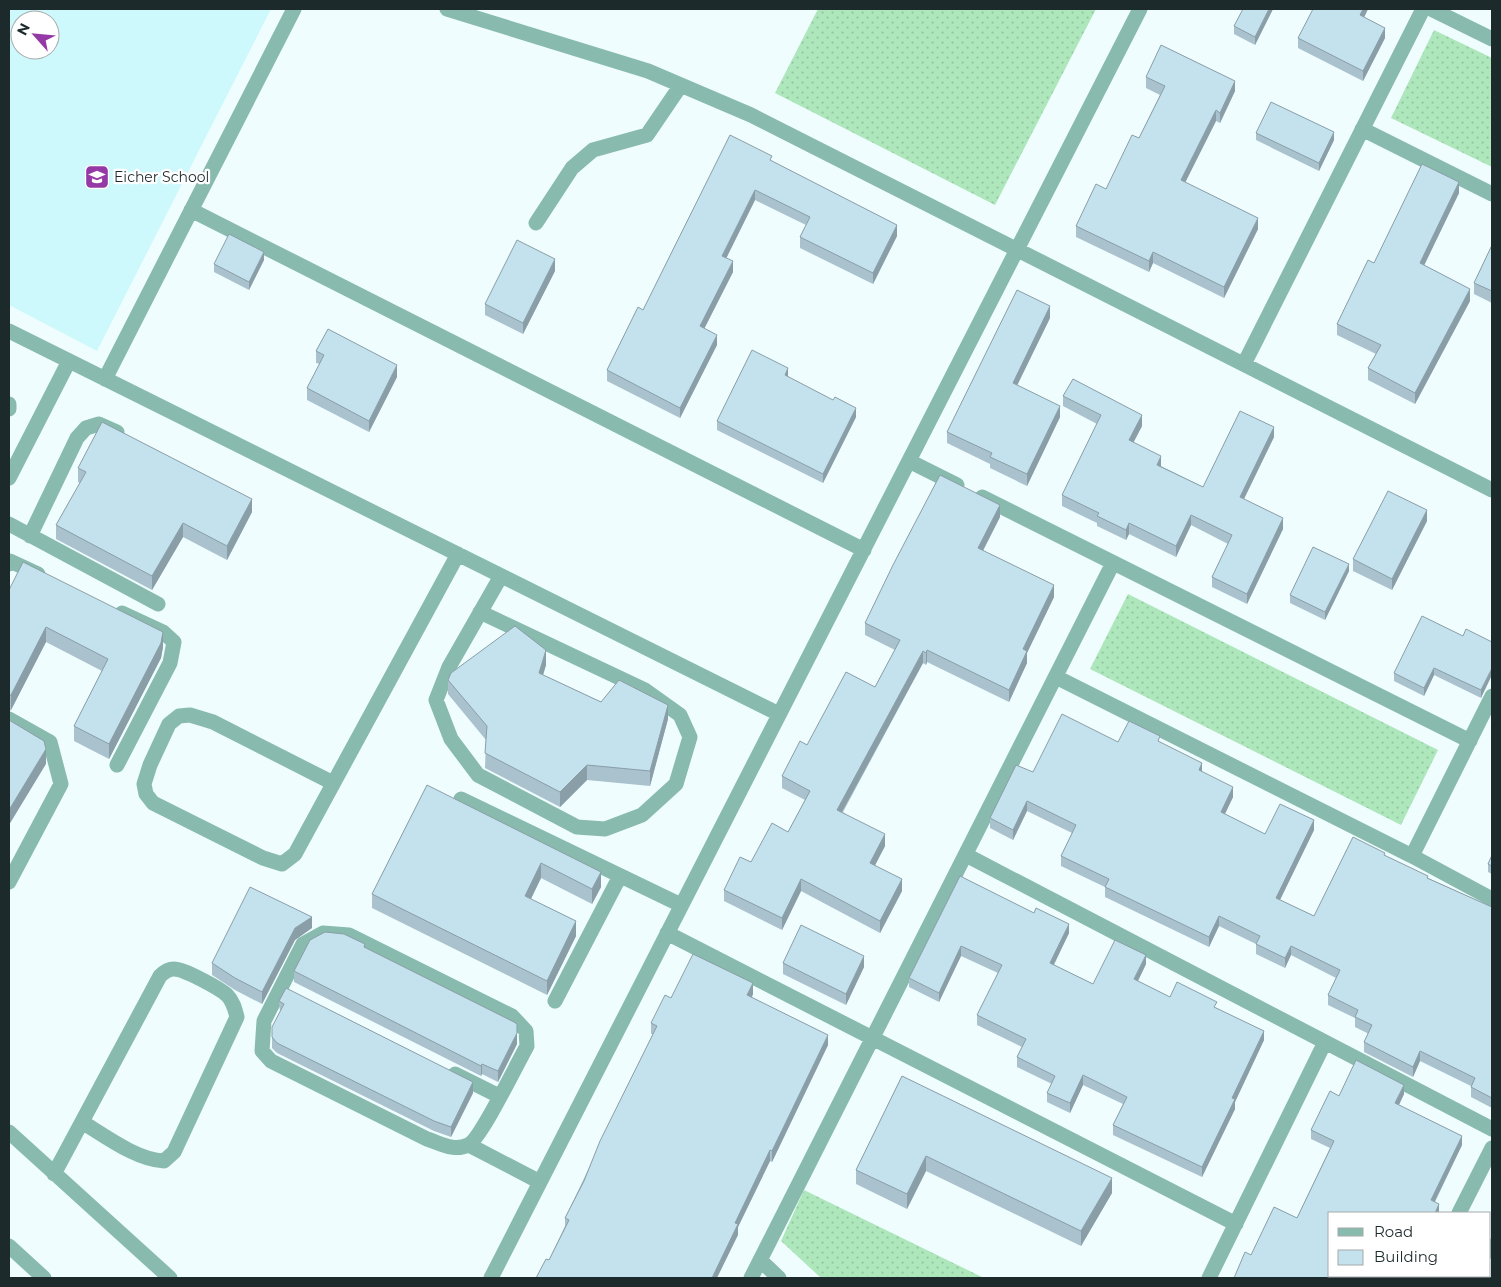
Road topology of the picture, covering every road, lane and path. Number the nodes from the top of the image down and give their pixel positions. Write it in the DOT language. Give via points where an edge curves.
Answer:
graph roads {
  1 [pos="294,9"];
  2 [pos="447,9"];
  3 [pos="1140,9"];
  4 [pos="1423,9"];
  5 [pos="1431,9"];
  6 [pos="1492,38"];
  7 [pos="681,85"];
  8 [pos="1362,129"];
  9 [pos="1492,194"];
  10 [pos="191,210"];
  11 [pos="536,223"];
  12 [pos="1017,249"];
  13 [pos="9,332"];
  14 [pos="69,361"];
  15 [pos="1244,364"];
  16 [pos="105,380"];
  17 [pos="9,404"];
  18 [pos="9,409"];
  19 [pos="134,441"];
  20 [pos="909,461"];
  21 [pos="9,478"];
  22 [pos="1492,490"];
  23 [pos="9,524"];
  24 [pos="30,536"];
  25 [pos="864,550"];
  26 [pos="458,554"];
  27 [pos="9,562"];
  28 [pos="1113,563"];
  29 [pos="501,576"];
  30 [pos="54,581"];
  31 [pos="158,604"];
  32 [pos="106,605"];
  33 [pos="480,612"];
  34 [pos="1056,677"];
  35 [pos="1492,696"];
  36 [pos="779,714"];
  37 [pos="9,719"];
  38 [pos="1470,741"];
  39 [pos="117,765"];
  40 [pos="333,783"];
  41 [pos="460,799"];
  42 [pos="966,854"];
  43 [pos="1412,856"];
  44 [pos="620,876"];
  45 [pos="9,882"];
  46 [pos="1492,899"];
  47 [pos="682,906"];
  48 [pos="667,933"];
  49 [pos="554,1001"];
  50 [pos="872,1038"];
  51 [pos="1325,1042"];
  52 [pos="438,1065"];
  53 [pos="500,1096"];
  54 [pos="82,1122"];
  55 [pos="1492,1129"];
  56 [pos="9,1132"];
  57 [pos="469,1145"];
  58 [pos="1492,1148"];
  59 [pos="54,1174"];
  60 [pos="540,1182"];
  61 [pos="1460,1212"];
  62 [pos="1236,1224"];
  63 [pos="9,1246"];
  64 [pos="760,1260"];
  65 [pos="44,1278"];
  66 [pos="170,1278"];
  67 [pos="491,1278"];
  68 [pos="750,1278"];
  69 [pos="780,1278"];
  70 [pos="1209,1278"];
  1 -- 10 [label="street"];
  2 -- 7 [label="street" via="648,71"];
  3 -- 12 [label="street"];
  4 -- 8 [label="street"];
  5 -- 6 [label="street"];
  7 -- 11 [label="street" via="647,135 592,150 572,168"];
  7 -- 12 [label="street" via="751,115"];
  8 -- 9 [label="street"];
  8 -- 15 [label="street"];
  10 -- 16 [label="street"];
  10 -- 25 [label="street"];
  12 -- 15 [label="street"];
  12 -- 20 [label="street"];
  13 -- 14 [label="street"];
  14 -- 16 [label="street"];
  14 -- 21 [label="street"];
  15 -- 22 [label="street"];
  16 -- 26 [label="street"];
  17 -- 18 [label="street"];
  19 -- 24 [label="street" via="99,424 86,428 77,438"];
  20 -- 25 [label="street"];
  20 -- 28 [label="street"];
  23 -- 24 [label="street"];
  24 -- 31 [label="street"];
  25 -- 36 [label="street"];
  26 -- 29 [label="street"];
  26 -- 40 [label="street"];
  27 -- 30 [label="street"];
  28 -- 34 [label="street"];
  28 -- 38 [label="street"];
  29 -- 33 [label="street"];
  29 -- 36 [label="street"];
  32 -- 39 [label="street" via="163,632 174,642 170,663"];
  33 -- 33 [label="street" via="449,667 436,700 452,739 478,775 577,827 605,829 642,815 676,784 690,737 680,715 645,690"];
  34 -- 42 [label="street"];
  34 -- 43 [label="street"];
  35 -- 38 [label="street"];
  36 -- 47 [label="street"];
  37 -- 45 [label="street" via="50,742 61,784"];
  38 -- 43 [label="street"];
  40 -- 40 [label="street" via="213,722 190,715 179,716 169,724 144,784 152,803 263,858 282,864 295,854"];
  41 -- 44 [label="street"];
  42 -- 50 [label="street"];
  42 -- 51 [label="street"];
  43 -- 46 [label="street"];
  44 -- 47 [label="street"];
  44 -- 49 [label="street"];
  47 -- 48 [label="street"];
  48 -- 50 [label="street"];
  48 -- 60 [label="street"];
  50 -- 62 [label="street"];
  50 -- 64 [label="street"];
  51 -- 55 [label="street"];
  51 -- 62 [label="street"];
  52 -- 53 [label="street"];
  53 -- 57 [label="street" via="482,1130"];
  53 -- 57 [label="street" via="527,1046 526,1031 512,1016 349,935 323,933 303,944 286,988 264,1022 262,1052 271,1061 427,1139 453,1148"];
  54 -- 54 [label="street" via="164,972 173,969 185,972 228,996 237,1017 174,1152 164,1162 131,1151"];
  54 -- 59 [label="street"];
  56 -- 59 [label="street"];
  57 -- 60 [label="street"];
  58 -- 61 [label="street"];
  59 -- 66 [label="street"];
  60 -- 67 [label="street"];
  62 -- 70 [label="street"];
  63 -- 65 [label="street"];
  64 -- 68 [label="street"];
  64 -- 69 [label="street"];
}
